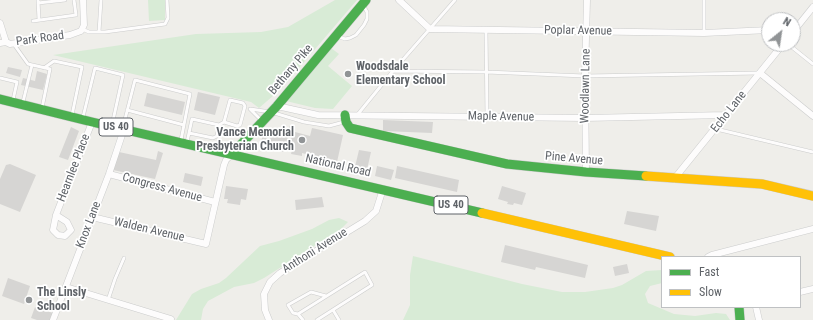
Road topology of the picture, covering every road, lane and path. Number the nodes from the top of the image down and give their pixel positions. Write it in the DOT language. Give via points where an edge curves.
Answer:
graph roads {
  1 [pos="65,0"];
  2 [pos="74,0"];
  3 [pos="83,0"];
  4 [pos="101,0"];
  5 [pos="167,0"];
  6 [pos="399,0"];
  7 [pos="455,0"];
  8 [pos="587,0"];
  9 [pos="704,0"];
  10 [pos="38,2"];
  11 [pos="364,2"];
  12 [pos="813,7"];
  13 [pos="39,20"];
  14 [pos="33,21"];
  15 [pos="801,22"];
  16 [pos="0,23"];
  17 [pos="430,29"];
  18 [pos="81,30"];
  19 [pos="486,30"];
  20 [pos="761,30"];
  21 [pos="587,31"];
  22 [pos="99,32"];
  23 [pos="704,33"];
  24 [pos="335,36"];
  25 [pos="6,43"];
  26 [pos="776,52"];
  27 [pos="798,52"];
  28 [pos="813,64"];
  29 [pos="32,65"];
  30 [pos="44,68"];
  31 [pos="393,71"];
  32 [pos="486,72"];
  33 [pos="760,72"];
  34 [pos="585,76"];
  35 [pos="0,78"];
  36 [pos="0,99"];
  37 [pos="17,103"];
  38 [pos="245,106"];
  39 [pos="42,109"];
  40 [pos="250,109"];
  41 [pos="274,109"];
  42 [pos="127,110"];
  43 [pos="357,116"];
  44 [pos="726,116"];
  45 [pos="813,116"];
  46 [pos="72,117"];
  47 [pos="487,117"];
  48 [pos="585,118"];
  49 [pos="82,119"];
  50 [pos="345,119"];
  51 [pos="262,121"];
  52 [pos="92,122"];
  53 [pos="224,122"];
  54 [pos="184,125"];
  55 [pos="219,125"];
  56 [pos="112,126"];
  57 [pos="123,129"];
  58 [pos="716,129"];
  59 [pos="189,133"];
  60 [pos="184,143"];
  61 [pos="813,152"];
  62 [pos="232,154"];
  63 [pos="586,172"];
  64 [pos="109,174"];
  65 [pos="674,179"];
  66 [pos="383,189"];
  67 [pos="813,196"];
  68 [pos="215,202"];
  69 [pos="56,215"];
  70 [pos="92,217"];
  71 [pos="813,229"];
  72 [pos="666,256"];
  73 [pos="710,256"];
  74 [pos="124,258"];
  75 [pos="66,287"];
  76 [pos="813,289"];
  77 [pos="801,292"];
  78 [pos="326,296"];
  79 [pos="108,300"];
  80 [pos="739,308"];
  81 [pos="756,308"];
  82 [pos="333,310"];
  83 [pos="150,313"];
  84 [pos="298,314"];
  85 [pos="171,319"];
  86 [pos="53,320"];
  87 [pos="148,320"];
  88 [pos="269,320"];
  89 [pos="303,320"];
  90 [pos="317,320"];
  91 [pos="339,320"];
  92 [pos="740,320"];
  93 [pos="759,320"];
  1 -- 10 [label="lane"];
  2 -- 13 [label="lane" via="76,16"];
  3 -- 18 [label="street" via="84,19"];
  4 -- 22 [label="lane"];
  5 -- 22 [label="lane" via="168,18 165,24"];
  6 -- 17 [label="street"];
  7 -- 17 [label="lane"];
  8 -- 21 [label="street, Woodlawn Lane"];
  9 -- 23 [label="lane"];
  10 -- 13 [label="lane"];
  11 -- 24 [label="main road, Bethany Pike"];
  11 -- 24 [label="lane" via="367,18 360,30 350,38"];
  12 -- 15 [label="street"];
  13 -- 14 [label="lane"];
  16 -- 25 [label="street"];
  17 -- 19 [label="street, Poplar Avenue"];
  17 -- 31 [label="lane"];
  18 -- 22 [label="lane"];
  18 -- 25 [label="street, Park Road" via="70,35"];
  19 -- 21 [label="street, Poplar Avenue"];
  19 -- 32 [label="lane"];
  20 -- 23 [label="street, Poplar Avenue"];
  21 -- 23 [label="street, Poplar Avenue"];
  21 -- 34 [label="street, Woodlawn Lane"];
  24 -- 41 [label="main road, Bethany Pike"];
  25 -- 29 [label="lane"];
  26 -- 33 [label="street, Echo Lane"];
  27 -- 28 [label="lane"];
  29 -- 30 [label="lane"];
  29 -- 37 [label="lane"];
  30 -- 39 [label="lane" via="50,69"];
  30 -- 46 [label="lane" via="54,61 82,67"];
  31 -- 32 [label="lane"];
  31 -- 43 [label="lane"];
  32 -- 34 [label="lane"];
  32 -- 47 [label="lane"];
  33 -- 34 [label="lane"];
  33 -- 44 [label="street, Echo Lane"];
  33 -- 45 [label="street"];
  34 -- 48 [label="street, Woodlawn Lane"];
  35 -- 37 [label="lane" via="17,82"];
  36 -- 37 [label="main road, National Road / US 40"];
  37 -- 39 [label="main road, National Road / US 40"];
  38 -- 40 [label="lane"];
  38 -- 53 [label="lane" via="240,125"];
  38 -- 53 [label="lane" via="243,103 230,100 229,115"];
  39 -- 46 [label="main road, National Road / US 40"];
  40 -- 41 [label="lane"];
  40 -- 51 [label="lane"];
  41 -- 50 [label="street, Maple Avenue"];
  41 -- 50 [label="lane" via="304,122 329,126"];
  41 -- 51 [label="main road, Bethany Pike"];
  42 -- 54 [label="lane"];
  42 -- 54 [label="lane" via="136,80 190,94"];
  42 -- 57 [label="lane"];
  43 -- 47 [label="street, Maple Avenue"];
  43 -- 50 [label="street, Maple Avenue"];
  44 -- 48 [label="street, Maple Avenue"];
  44 -- 58 [label="street, Echo Lane"];
  46 -- 49 [label="main road, National Road / US 40"];
  47 -- 48 [label="street, Maple Avenue"];
  48 -- 63 [label="street, Woodlawn Lane"];
  49 -- 52 [label="main road, National Road / US 40"];
  49 -- 56 [label="lane" via="95,68 123,75"];
  50 -- 63 [label="main road, Pine Avenue" via="350,128 507,164"];
  51 -- 62 [label="main road, Bethany Pike"];
  52 -- 56 [label="main road, National Road / US 40"];
  52 -- 69 [label="street, Hearnlee Place"];
  53 -- 55 [label="lane"];
  54 -- 60 [label="lane"];
  55 -- 59 [label="lane" via="217,136 213,138"];
  55 -- 59 [label="lane" via="212,126 192,120"];
  56 -- 57 [label="main road, National Road / US 40"];
  57 -- 60 [label="main road, National Road / US 40"];
  57 -- 64 [label="street, Knox Lane"];
  58 -- 61 [label="lane"];
  58 -- 65 [label="street, Echo Lane"];
  59 -- 60 [label="lane"];
  60 -- 62 [label="main road, National Road / US 40"];
  62 -- 66 [label="main road, National Road / US 40"];
  62 -- 68 [label="street" via="224,165"];
  63 -- 65 [label="main road, Pine Avenue"];
  64 -- 68 [label="street, Congress Avenue"];
  64 -- 70 [label="street, Knox Lane"];
  65 -- 67 [label="main road, Pine Avenue" via="762,184"];
  66 -- 72 [label="main road, National Road / US 40"];
  66 -- 88 [label="street, Anthoni Avenue" via="376,211 365,221 280,272 270,282 264,294 265,310"];
  68 -- 70 [label="street, Walden Avenue" via="206,244"];
  70 -- 75 [label="street, Knox Lane"];
  71 -- 73 [label="street"];
  74 -- 79 [label="lane"];
  75 -- 79 [label="street"];
  75 -- 86 [label="street, Knox Lane"];
  76 -- 77 [label="street"];
  78 -- 82 [label="lane" via="365,272 372,285"];
  78 -- 84 [label="lane"];
  78 -- 84 [label="lane" via="311,292 288,305 293,313"];
  79 -- 83 [label="street"];
  80 -- 92 [label="main road"];
  81 -- 93 [label="street"];
  82 -- 90 [label="lane"];
  82 -- 91 [label="lane"];
  83 -- 85 [label="street"];
  83 -- 87 [label="street"];
  84 -- 89 [label="lane"];
}
